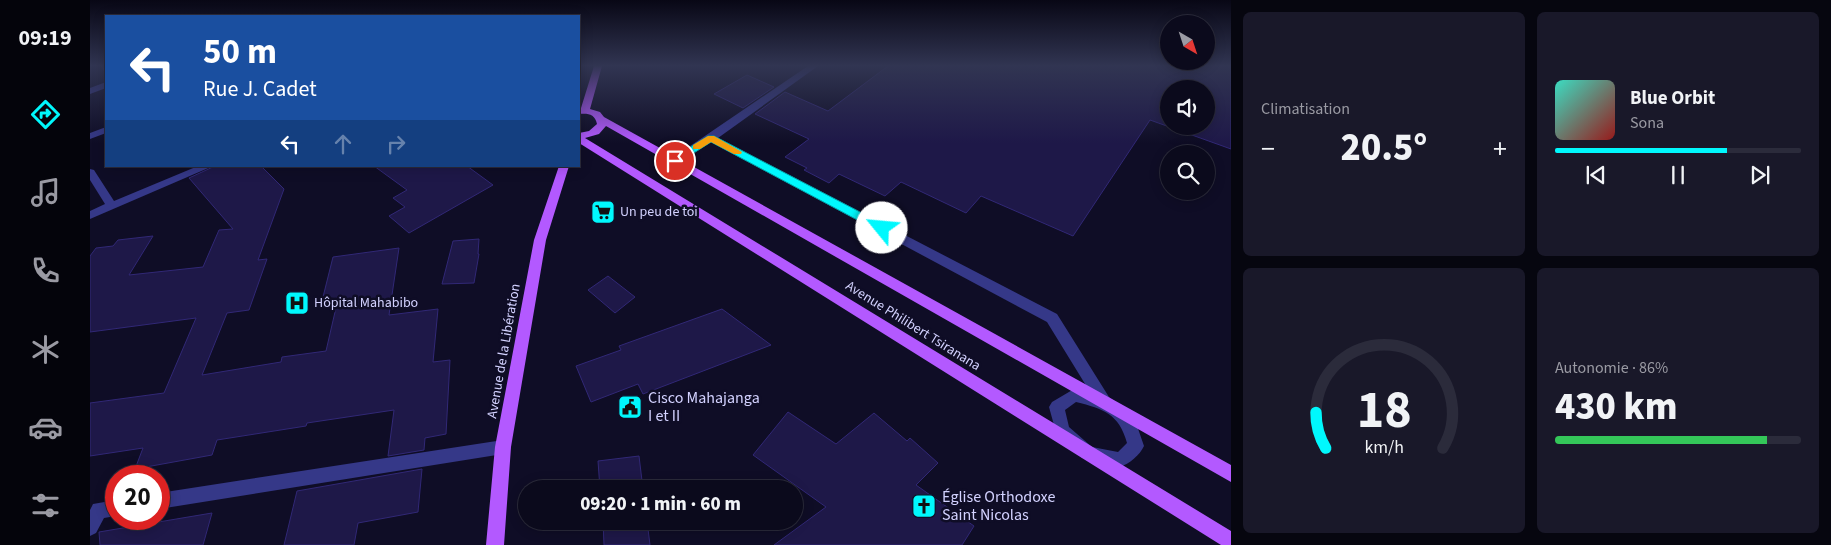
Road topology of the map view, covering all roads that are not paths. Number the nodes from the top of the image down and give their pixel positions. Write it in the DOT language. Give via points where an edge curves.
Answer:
graph roads {
  1 [pos="588,91"];
  2 [pos="778,91"];
  3 [pos="581,109"];
  4 [pos="601,119"];
  5 [pos="105,130"];
  6 [pos="90,136"];
  7 [pos="580,138"];
  8 [pos="711,138"];
  9 [pos="580,139"];
  10 [pos="675,161"];
  11 [pos="206,167"];
  12 [pos="564,167"];
  13 [pos="90,172"];
  14 [pos="112,206"];
  15 [pos="90,215"];
  16 [pos="1104,402"];
  17 [pos="503,447"];
  18 [pos="1088,453"];
  19 [pos="1231,474"];
  20 [pos="170,499"];
  21 [pos="105,509"];
  22 [pos="90,527"];
  23 [pos="1231,541"];
  24 [pos="495,545"];
  1 -- 3 [label="main road"];
  2 -- 8 [label="street"];
  3 -- 4 [label="main road, Avenue Philibert Tsiranana"];
  4 -- 7 [label="main road" via="600,129"];
  4 -- 10 [label="main road, Avenue Philibert Tsiranana"];
  5 -- 6 [label="street"];
  8 -- 10 [label="street"];
  8 -- 16 [label="street" via="1052,318"];
  9 -- 18 [label="main road, Avenue Philibert Tsiranana"];
  10 -- 16 [label="main road, Avenue Philibert Tsiranana"];
  11 -- 14 [label="street"];
  12 -- 17 [label="main road, Avenue de la Libération" via="540,240"];
  13 -- 14 [label="street"];
  14 -- 15 [label="street"];
  16 -- 18 [label="street" via="1074,395 1057,407 1062,431"];
  16 -- 18 [label="street" via="1129,422 1136,446 1120,460"];
  16 -- 19 [label="main road, Avenue Philibert Tsiranana"];
  17 -- 20 [label="street"];
  17 -- 24 [label="main road, Avenue de la Libération"];
  18 -- 23 [label="main road, Avenue Philibert Tsiranana"];
  21 -- 22 [label="street" via="99,510"];
}
